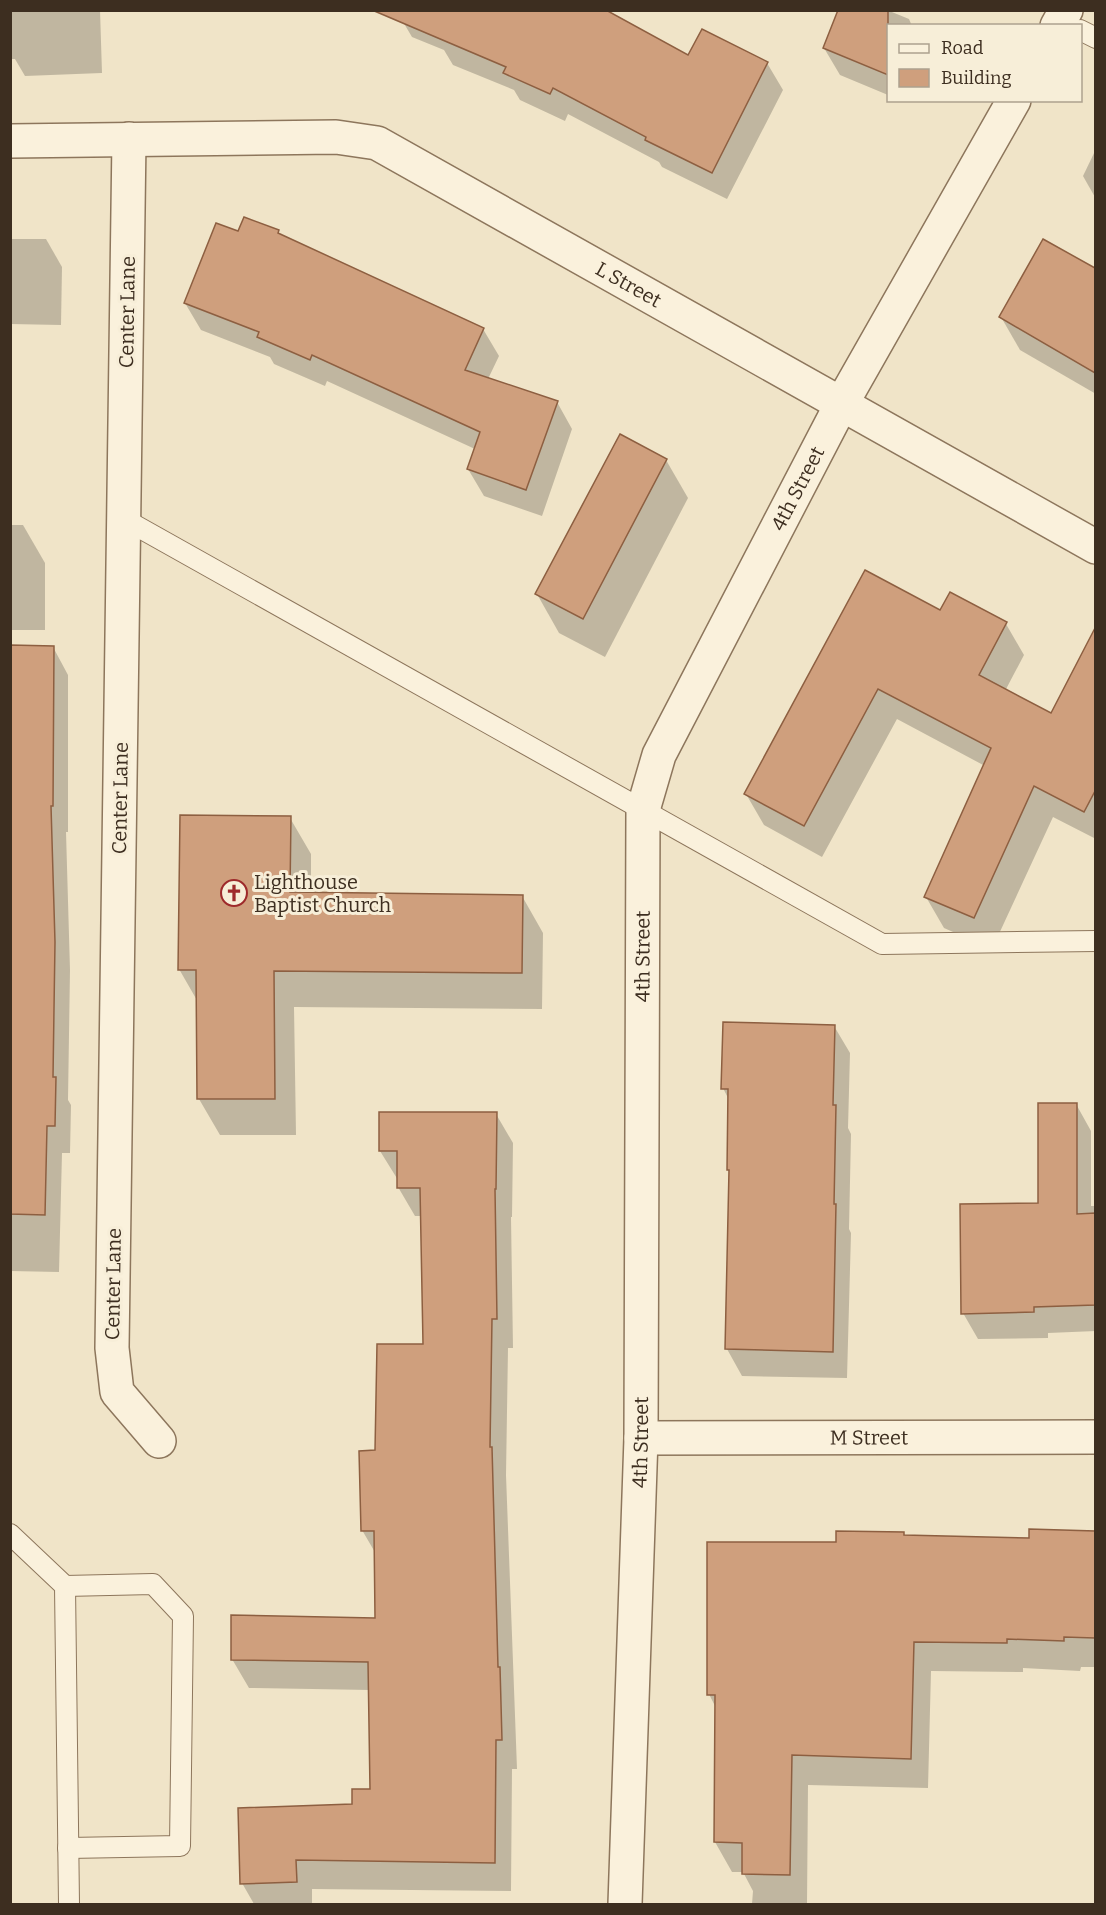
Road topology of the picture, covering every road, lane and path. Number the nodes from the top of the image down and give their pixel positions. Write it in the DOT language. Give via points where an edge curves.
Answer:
graph roads {
  1 [pos="1082,30"];
  2 [pos="1095,38"];
  3 [pos="1013,102"];
  4 [pos="129,139"];
  5 [pos="10,141"];
  6 [pos="842,403"];
  7 [pos="124,519"];
  8 [pos="1095,547"];
  9 [pos="643,810"];
  10 [pos="1095,941"];
  11 [pos="1095,1437"];
  12 [pos="641,1438"];
  13 [pos="159,1441"];
  14 [pos="10,1534"];
  15 [pos="65,1586"];
  16 [pos="68,1848"];
  17 [pos="69,1905"];
  18 [pos="625,1905"];
  1 -- 2 [label="lane"];
  3 -- 6 [label="street, 4th Street"];
  4 -- 5 [label="street, L Street"];
  4 -- 6 [label="street, L Street" via="336,136 377,143"];
  4 -- 7 [label="street, Center Lane"];
  6 -- 8 [label="street, L Street"];
  6 -- 9 [label="street, 4th Street" via="659,755"];
  7 -- 9 [label="lane"];
  7 -- 13 [label="street, Center Lane" via="112,1348 117,1392"];
  9 -- 10 [label="lane" via="882,944"];
  9 -- 12 [label="street, 4th Street"];
  11 -- 12 [label="street, M Street"];
  12 -- 18 [label="street, 4th Street"];
  14 -- 15 [label="lane"];
  15 -- 16 [label="lane"];
  15 -- 16 [label="lane" via="153,1584 183,1616 180,1846"];
  16 -- 17 [label="lane"];
}
